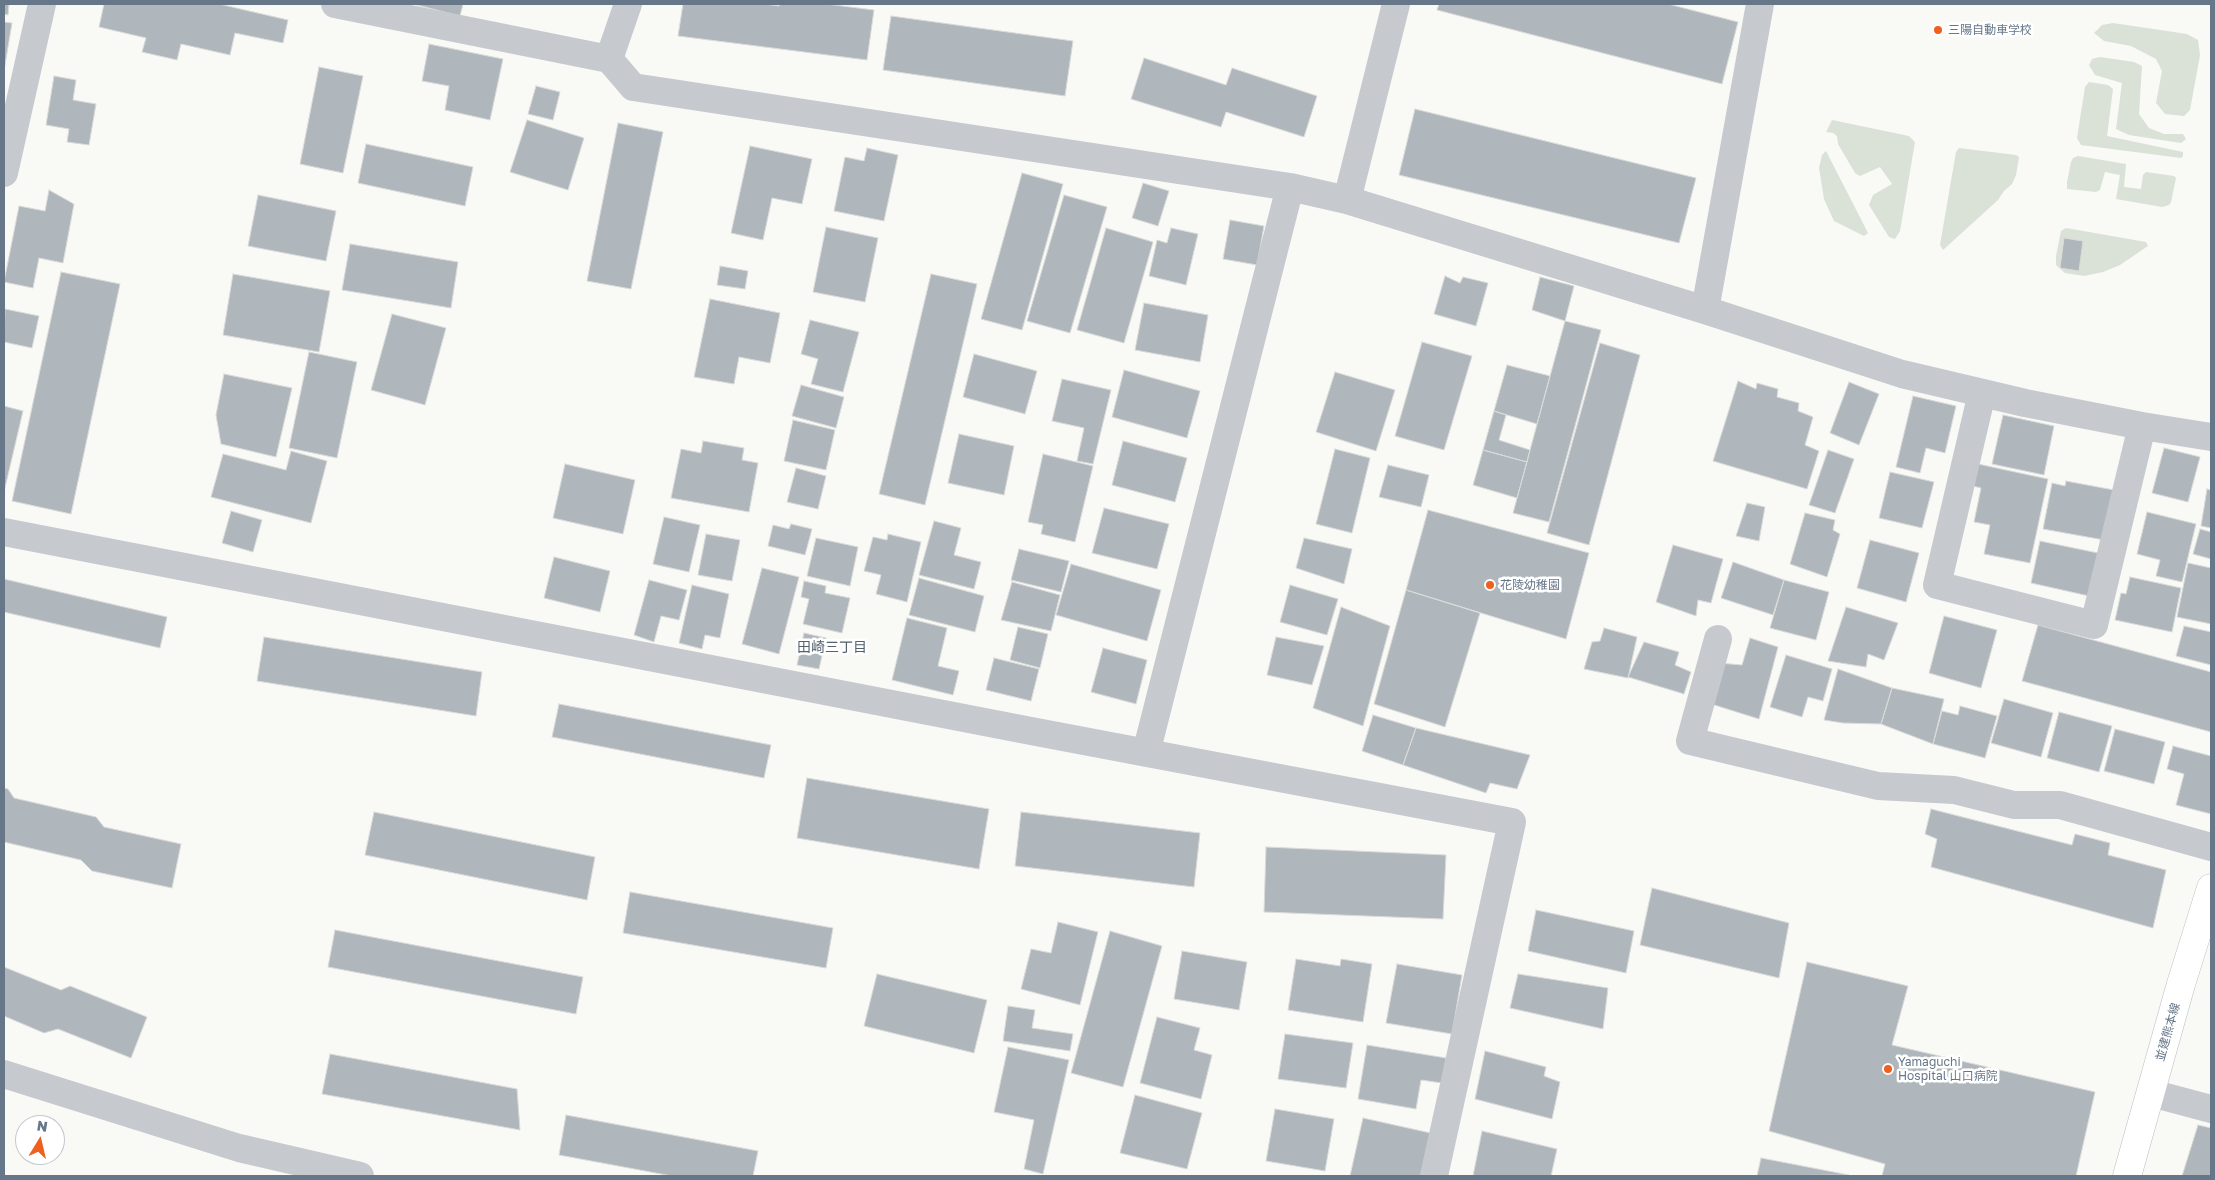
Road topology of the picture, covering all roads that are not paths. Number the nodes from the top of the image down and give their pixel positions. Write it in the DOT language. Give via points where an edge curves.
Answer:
graph roads {
  1 [pos="42,4"];
  2 [pos="335,4"];
  3 [pos="628,4"];
  4 [pos="1396,4"];
  5 [pos="1760,4"];
  6 [pos="609,59"];
  7 [pos="4,173"];
  8 [pos="1290,187"];
  9 [pos="1347,200"];
  10 [pos="1705,310"];
  11 [pos="1982,393"];
  12 [pos="2142,426"];
  13 [pos="2211,436"];
  14 [pos="4,532"];
  15 [pos="1718,639"];
  16 [pos="1146,753"];
  17 [pos="2211,847"];
  18 [pos="2211,888"];
  19 [pos="4,1074"];
  20 [pos="2151,1092"];
  21 [pos="2211,1109"];
  22 [pos="360,1176"];
  23 [pos="1434,1176"];
  24 [pos="2127,1176"];
  1 -- 7 [label="street"];
  2 -- 6 [label="street"];
  3 -- 6 [label="street"];
  4 -- 9 [label="street"];
  5 -- 10 [label="street"];
  6 -- 8 [label="street" via="633,87"];
  8 -- 9 [label="street"];
  8 -- 16 [label="street"];
  9 -- 10 [label="street"];
  10 -- 11 [label="street" via="1902,374"];
  11 -- 12 [label="street"];
  11 -- 12 [label="street" via="1937,585 2094,625"];
  12 -- 13 [label="street"];
  14 -- 16 [label="street"];
  15 -- 17 [label="street" via="1690,741 1878,786 1954,790 2014,805 2060,805"];
  16 -- 23 [label="street" via="1512,822"];
  18 -- 20 [label="main road, 並建熊本線"];
  19 -- 22 [label="street" via="240,1148"];
  20 -- 21 [label="street"];
  20 -- 24 [label="main road, 並建熊本線"];
}
